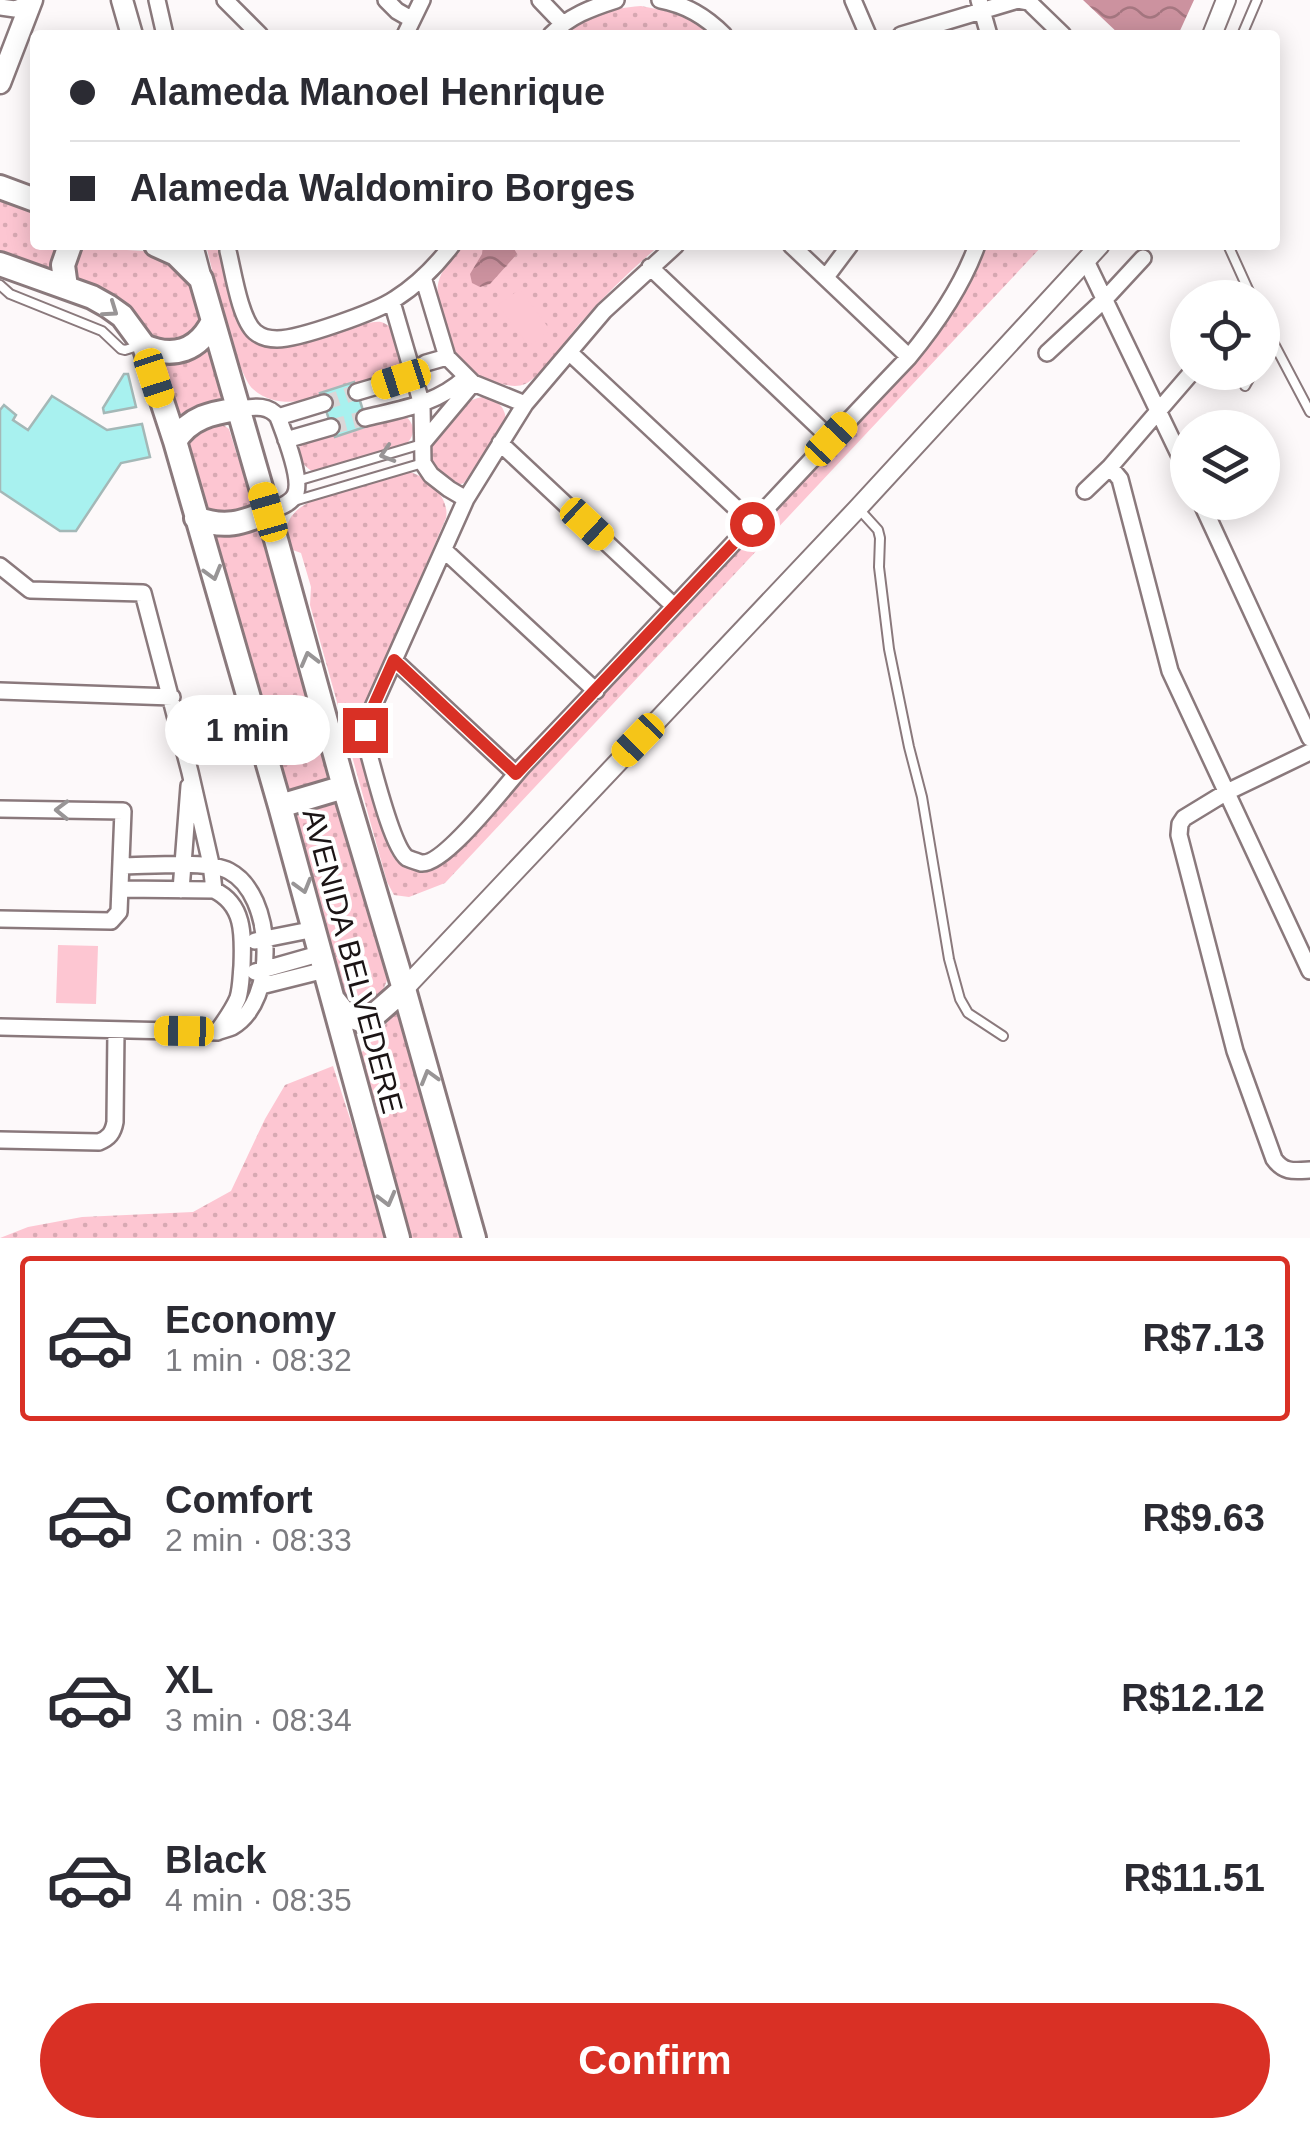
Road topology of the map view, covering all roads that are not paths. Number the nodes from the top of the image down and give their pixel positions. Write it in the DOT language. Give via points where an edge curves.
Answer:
graph roads {
  1 [pos="157,0"];
  2 [pos="225,0"];
  3 [pos="386,0"];
  4 [pos="422,0"];
  5 [pos="540,0"];
  6 [pos="616,0"];
  7 [pos="660,0"];
  8 [pos="853,0"];
  9 [pos="1226,0"];
  10 [pos="1257,0"];
  11 [pos="33,1"];
  12 [pos="683,2"];
  13 [pos="980,6"];
  14 [pos="0,7"];
  15 [pos="408,27"];
  16 [pos="557,29"];
  17 [pos="164,30"];
  18 [pos="255,30"];
  19 [pos="719,30"];
  20 [pos="866,30"];
  21 [pos="915,30"];
  22 [pos="987,30"];
  23 [pos="1058,30"];
  24 [pos="1214,30"];
  25 [pos="1244,30"];
  26 [pos="6,45"];
  27 [pos="0,82"];
  28 [pos="0,187"];
  29 [pos="30,198"];
  30 [pos="68,250"];
  31 [pos="167,250"];
  32 [pos="193,250"];
  33 [pos="228,250"];
  34 [pos="448,250"];
  35 [pos="670,250"];
  36 [pos="796,250"];
  37 [pos="846,250"];
  38 [pos="975,250"];
  39 [pos="1096,250"];
  40 [pos="1230,250"];
  41 [pos="1143,258"];
  42 [pos="1086,261"];
  43 [pos="0,264"];
  44 [pos="650,267"];
  45 [pos="423,278"];
  46 [pos="826,278"];
  47 [pos="202,279"];
  48 [pos="1244,280"];
  49 [pos="0,284"];
  50 [pos="66,287"];
  51 [pos="1105,299"];
  52 [pos="392,302"];
  53 [pos="213,321"];
  54 [pos="143,345"];
  55 [pos="569,352"];
  56 [pos="1047,353"];
  57 [pos="446,357"];
  58 [pos="908,357"];
  59 [pos="1280,357"];
  60 [pos="413,371"];
  61 [pos="469,380"];
  62 [pos="1177,390"];
  63 [pos="357,392"];
  64 [pos="324,403"];
  65 [pos="422,404"];
  66 [pos="525,404"];
  67 [pos="238,409"];
  68 [pos="1159,411"];
  69 [pos="1310,412"];
  70 [pos="278,416"];
  71 [pos="366,418"];
  72 [pos="331,426"];
  73 [pos="1170,435"];
  74 [pos="831,439"];
  75 [pos="286,440"];
  76 [pos="176,441"];
  77 [pos="500,443"];
  78 [pos="422,444"];
  79 [pos="423,463"];
  80 [pos="1110,467"];
  81 [pos="297,482"];
  82 [pos="1085,491"];
  83 [pos="466,499"];
  84 [pos="279,507"];
  85 [pos="858,508"];
  86 [pos="196,518"];
  87 [pos="1209,520"];
  88 [pos="752,524"];
  89 [pos="444,550"];
  90 [pos="0,566"];
  91 [pos="674,606"];
  92 [pos="394,660"];
  93 [pos="596,690"];
  94 [pos="0,691"];
  95 [pos="172,698"];
  96 [pos="1310,738"];
  97 [pos="1310,752"];
  98 [pos="190,772"];
  99 [pos="516,774"];
  100 [pos="344,787"];
  101 [pos="1226,793"];
  102 [pos="280,806"];
  103 [pos="0,809"];
  104 [pos="211,864"];
  105 [pos="121,866"];
  106 [pos="182,866"];
  107 [pos="120,889"];
  108 [pos="182,890"];
  109 [pos="214,890"];
  110 [pos="0,918"];
  111 [pos="315,929"];
  112 [pos="264,939"];
  113 [pos="446,942"];
  114 [pos="243,943"];
  115 [pos="392,950"];
  116 [pos="324,961"];
  117 [pos="1310,969"];
  118 [pos="241,975"];
  119 [pos="262,978"];
  120 [pos="404,989"];
  121 [pos="333,1000"];
  122 [pos="0,1027"];
  123 [pos="116,1030"];
  124 [pos="217,1032"];
  125 [pos="1002,1036"];
  126 [pos="0,1140"];
  127 [pos="1310,1170"];
  128 [pos="398,1238"];
  129 [pos="474,1238"];
  1 -- 17 [label="street"];
  2 -- 18 [label="street"];
  3 -- 15 [label="street"];
  4 -- 15 [label="street"];
  5 -- 16 [label="street"];
  6 -- 16 [label="street"];
  7 -- 12 [label="street"];
  8 -- 20 [label="street"];
  9 -- 24 [label="street"];
  10 -- 25 [label="lane"];
  11 -- 14 [label="street"];
  11 -- 26 [label="main road"];
  12 -- 19 [label="street"];
  13 -- 21 [label="street"];
  13 -- 22 [label="street"];
  13 -- 23 [label="street" via="1028,2"];
  26 -- 27 [label="main road"];
  28 -- 29 [label="main road"];
  30 -- 50 [label="main road"];
  31 -- 47 [label="main road"];
  32 -- 47 [label="main road"];
  33 -- 52 [label="street" via="245,314 259,336 287,338"];
  34 -- 45 [label="street"];
  35 -- 44 [label="street"];
  36 -- 46 [label="street"];
  37 -- 46 [label="street"];
  38 -- 58 [label="street" via="956,290"];
  39 -- 42 [label="street"];
  40 -- 48 [label="lane"];
  41 -- 51 [label="street"];
  42 -- 51 [label="street"];
  42 -- 85 [label="street"];
  43 -- 50 [label="main road, AVENIDA BELVEDERE"];
  44 -- 55 [label="street"];
  44 -- 74 [label="street"];
  45 -- 52 [label="street"];
  45 -- 57 [label="street"];
  46 -- 58 [label="street"];
  47 -- 53 [label="main road, AVENIDA BELVEDERE"];
  49 -- 54 [label="lane" via="102,331 122,350"];
  50 -- 54 [label="main road, AVENIDA BELVEDERE, one-way" via="122,316"];
  51 -- 56 [label="street"];
  51 -- 68 [label="street"];
  52 -- 60 [label="street"];
  53 -- 54 [label="main road" via="185,350 157,352"];
  53 -- 67 [label="main road, AVENIDA BELVEDERE"];
  54 -- 76 [label="main road, AVENIDA BELVEDERE"];
  55 -- 66 [label="street"];
  55 -- 88 [label="street"];
  57 -- 60 [label="street"];
  57 -- 61 [label="street"];
  58 -- 74 [label="street"];
  59 -- 69 [label="lane"];
  60 -- 63 [label="street"];
  60 -- 65 [label="street"];
  61 -- 65 [label="street"];
  61 -- 66 [label="street"];
  61 -- 78 [label="street"];
  62 -- 68 [label="street"];
  64 -- 70 [label="street"];
  65 -- 71 [label="street"];
  65 -- 78 [label="street"];
  66 -- 77 [label="street"];
  67 -- 70 [label="street" via="268,408"];
  67 -- 76 [label="main road" via="194,420"];
  67 -- 84 [label="main road, AVENIDA BELVEDERE"];
  68 -- 73 [label="street"];
  68 -- 80 [label="street"];
  70 -- 75 [label="street"];
  72 -- 75 [label="street"];
  74 -- 88 [label="street"];
  75 -- 81 [label="street"];
  76 -- 86 [label="main road, AVENIDA BELVEDERE"];
  77 -- 83 [label="street"];
  77 -- 91 [label="street"];
  78 -- 79 [label="street"];
  78 -- 81 [label="lane, one-way"];
  79 -- 83 [label="street"];
  79 -- 84 [label="lane"];
  80 -- 82 [label="street"];
  80 -- 101 [label="street" via="1120,479 1170,671"];
  81 -- 84 [label="street" via="296,494"];
  83 -- 89 [label="street"];
  84 -- 86 [label="main road" via="224,524"];
  100 -- 84 [label="main road, AVENIDA BELVEDERE, one-way"];
  85 -- 113 [label="street"];
  85 -- 125 [label="lane" via="880,538 889,649 960,999 968,1013"];
  86 -- 102 [label="main road, AVENIDA BELVEDERE, one-way"];
  87 -- 96 [label="street"];
  88 -- 91 [label="street"];
  89 -- 92 [label="street"];
  89 -- 93 [label="street"];
  90 -- 95 [label="street" via="30,590 143,593"];
  91 -- 93 [label="street"];
  92 -- 99 [label="street"];
  92 -- 99 [label="street" via="365,730 407,858 430,863 446,853"];
  93 -- 99 [label="street"];
  94 -- 95 [label="street"];
  95 -- 98 [label="street"];
  97 -- 101 [label="street"];
  98 -- 104 [label="street"];
  98 -- 106 [label="street"];
  100 -- 102 [label="main road"];
  100 -- 115 [label="main road, AVENIDA BELVEDERE"];
  101 -- 117 [label="street"];
  101 -- 127 [label="street" via="1184,818 1180,835 1235,1050 1274,1158 1289,1171"];
  102 -- 111 [label="main road, AVENIDA BELVEDERE, one-way"];
  105 -- 103 [label="street, one-way" via="123,811"];
  104 -- 106 [label="street"];
  104 -- 109 [label="street"];
  104 -- 112 [label="street" via="245,882 258,902"];
  105 -- 106 [label="street"];
  105 -- 107 [label="street"];
  106 -- 108 [label="street"];
  107 -- 108 [label="street"];
  107 -- 110 [label="street" via="120,912 111,921"];
  108 -- 109 [label="street"];
  109 -- 114 [label="street" via="235,906"];
  111 -- 112 [label="street"];
  111 -- 116 [label="main road, AVENIDA BELVEDERE"];
  112 -- 114 [label="street"];
  112 -- 119 [label="street"];
  113 -- 115 [label="street" via="408,961"];
  113 -- 120 [label="street"];
  114 -- 118 [label="street"];
  115 -- 120 [label="main road, AVENIDA BELVEDERE"];
  116 -- 119 [label="street"];
  116 -- 121 [label="main road, AVENIDA BELVEDERE"];
  118 -- 119 [label="street"];
  118 -- 124 [label="street" via="240,992"];
  119 -- 124 [label="street" via="247,1012"];
  120 -- 121 [label="main road" via="363,1020"];
  129 -- 120 [label="main road, AVENIDA BELVEDERE, one-way"];
  121 -- 128 [label="main road, AVENIDA BELVEDERE, one-way"];
  122 -- 123 [label="street"];
  123 -- 124 [label="street"];
  123 -- 126 [label="street" via="115,1122 108,1138"];
}
